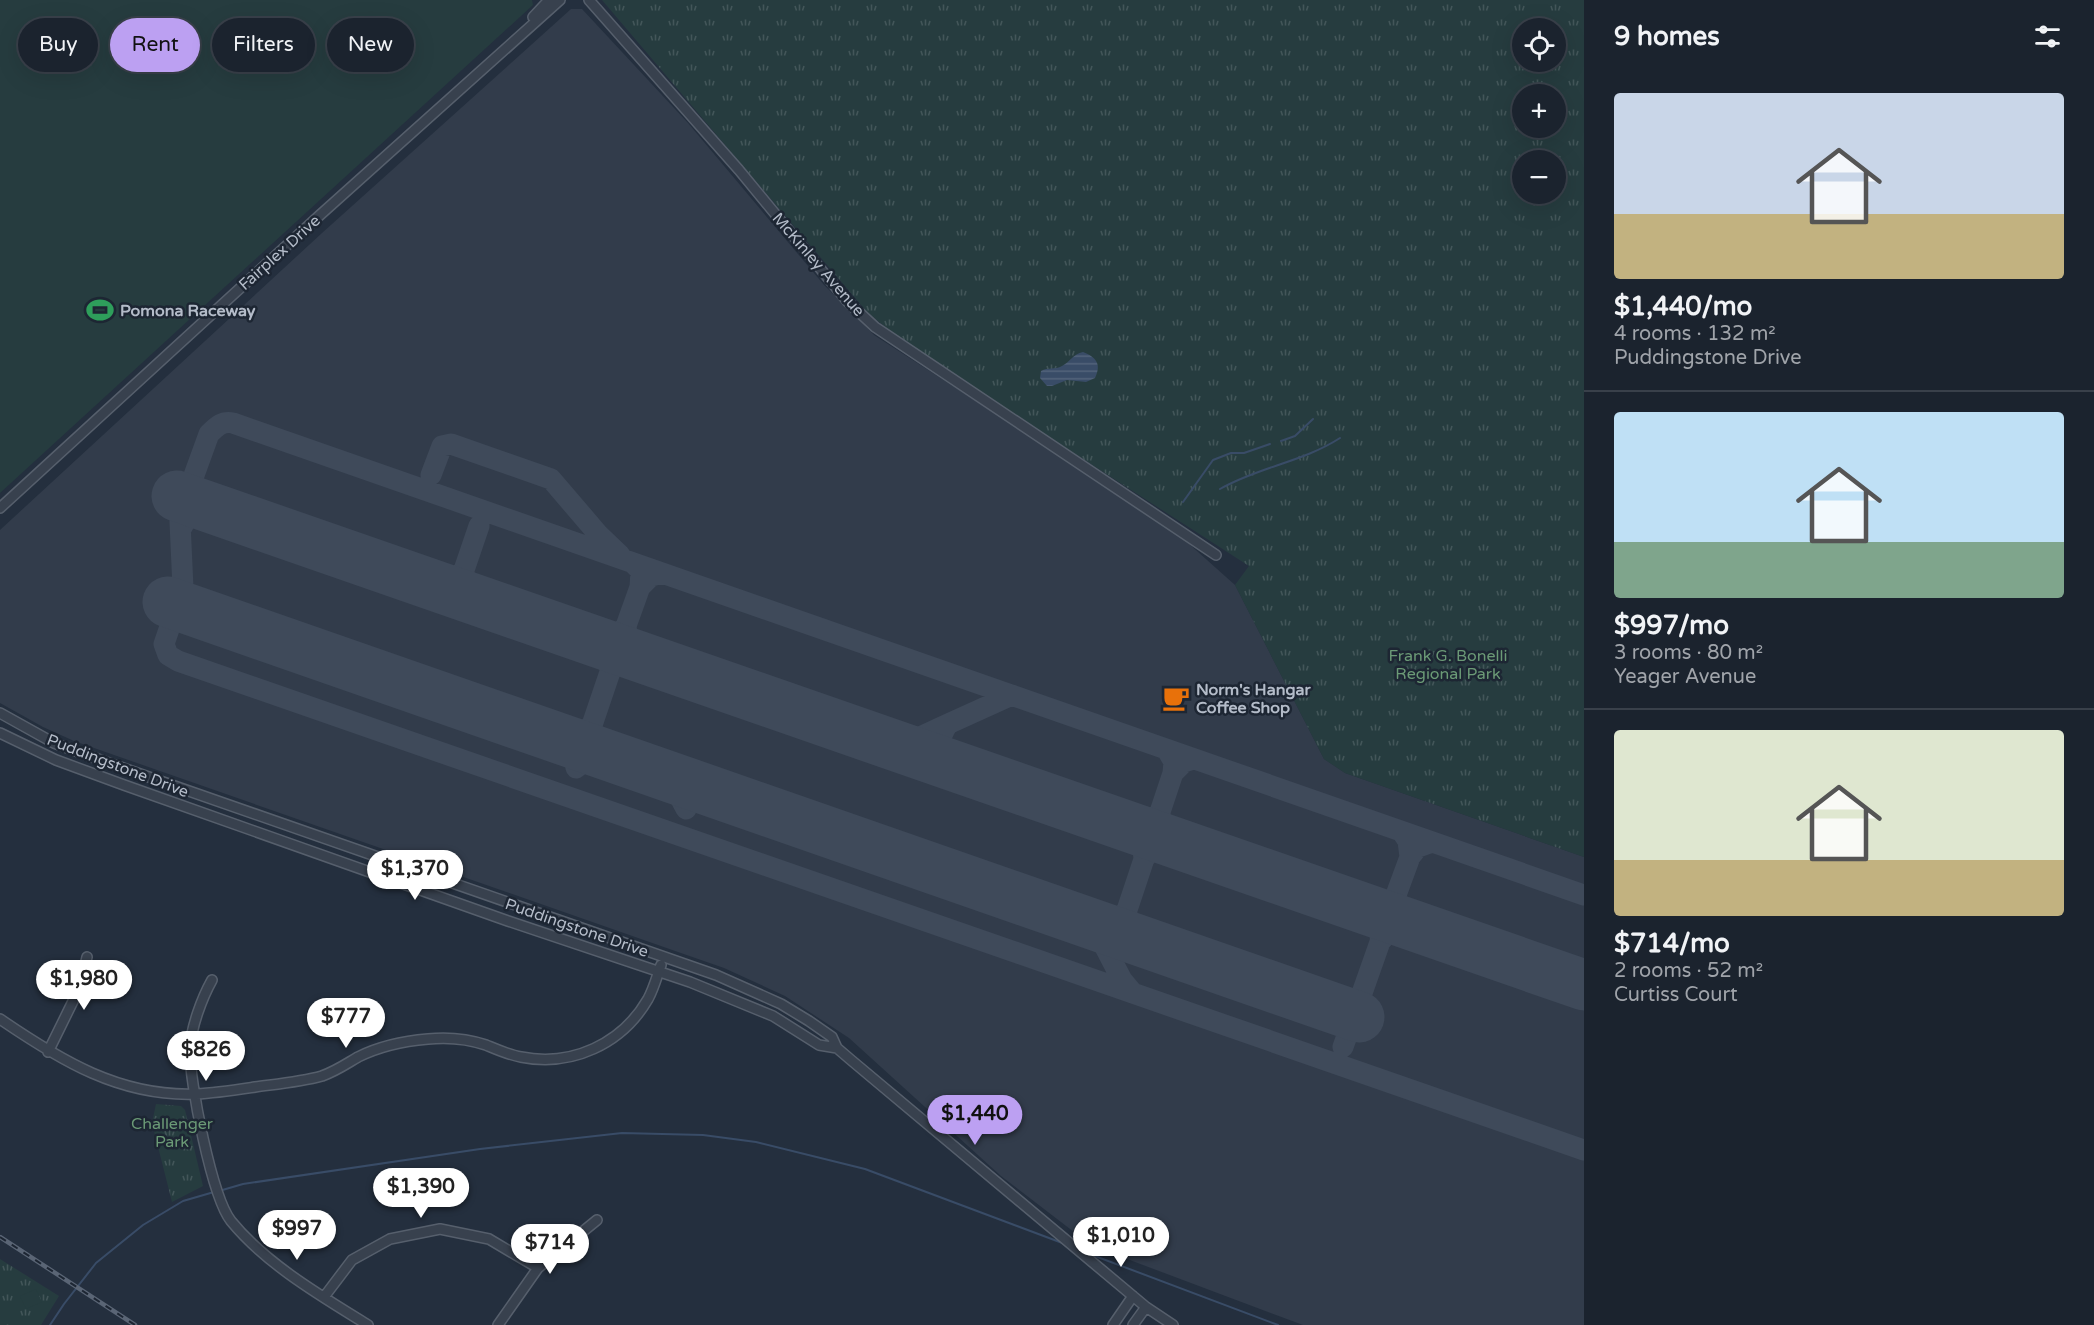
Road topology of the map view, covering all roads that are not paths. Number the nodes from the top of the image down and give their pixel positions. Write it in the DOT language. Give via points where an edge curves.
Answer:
graph roads {
  1 [pos="549,0"];
  2 [pos="560,0"];
  3 [pos="589,0"];
  4 [pos="515,41"];
  5 [pos="0,508"];
  6 [pos="1216,555"];
  7 [pos="0,713"];
  8 [pos="0,733"];
  9 [pos="87,957"];
  10 [pos="664,957"];
  11 [pos="659,971"];
  12 [pos="212,980"];
  13 [pos="0,1019"];
  14 [pos="837,1048"];
  15 [pos="48,1052"];
  16 [pos="194,1094"];
  17 [pos="597,1220"];
  18 [pos="538,1268"];
  19 [pos="1133,1296"];
  20 [pos="324,1297"];
  21 [pos="1146,1307"];
  22 [pos="368,1325"];
  23 [pos="498,1325"];
  24 [pos="1113,1325"];
  25 [pos="1133,1325"];
  26 [pos="1173,1325"];
  1 -- 4 [label="street"];
  2 -- 4 [label="street, Fairplex Drive"];
  3 -- 6 [label="street, McKinley Avenue" via="861,315"];
  4 -- 5 [label="street, Fairplex Drive"];
  7 -- 10 [label="street, Puddingstone Drive" via="54,743"];
  8 -- 11 [label="street, Puddingstone Drive" via="56,760"];
  9 -- 15 [label="street" via="80,987"];
  10 -- 11 [label="street"];
  10 -- 14 [label="street, Puddingstone Drive" via="780,1004 832,1037"];
  11 -- 14 [label="street, Puddingstone Drive" via="748,1004 819,1045"];
  11 -- 16 [label="street" via="649,998 622,1032 595,1050 574,1056 541,1060 475,1041 428,1039 376,1049 314,1078"];
  12 -- 16 [label="street" via="203,995 190,1047"];
  13 -- 15 [label="street"];
  14 -- 19 [label="street, Puddingstone Drive"];
  15 -- 16 [label="street" via="94,1075 125,1085"];
  16 -- 20 [label="street" via="215,1183 229,1219 256,1248"];
  17 -- 18 [label="street"];
  18 -- 20 [label="street" via="489,1239 440,1229 390,1239 352,1260"];
  18 -- 23 [label="street"];
  19 -- 21 [label="street, Puddingstone Drive"];
  19 -- 24 [label="street"];
  20 -- 22 [label="street"];
  21 -- 25 [label="street"];
  21 -- 26 [label="street, Puddingstone Drive"];
}
